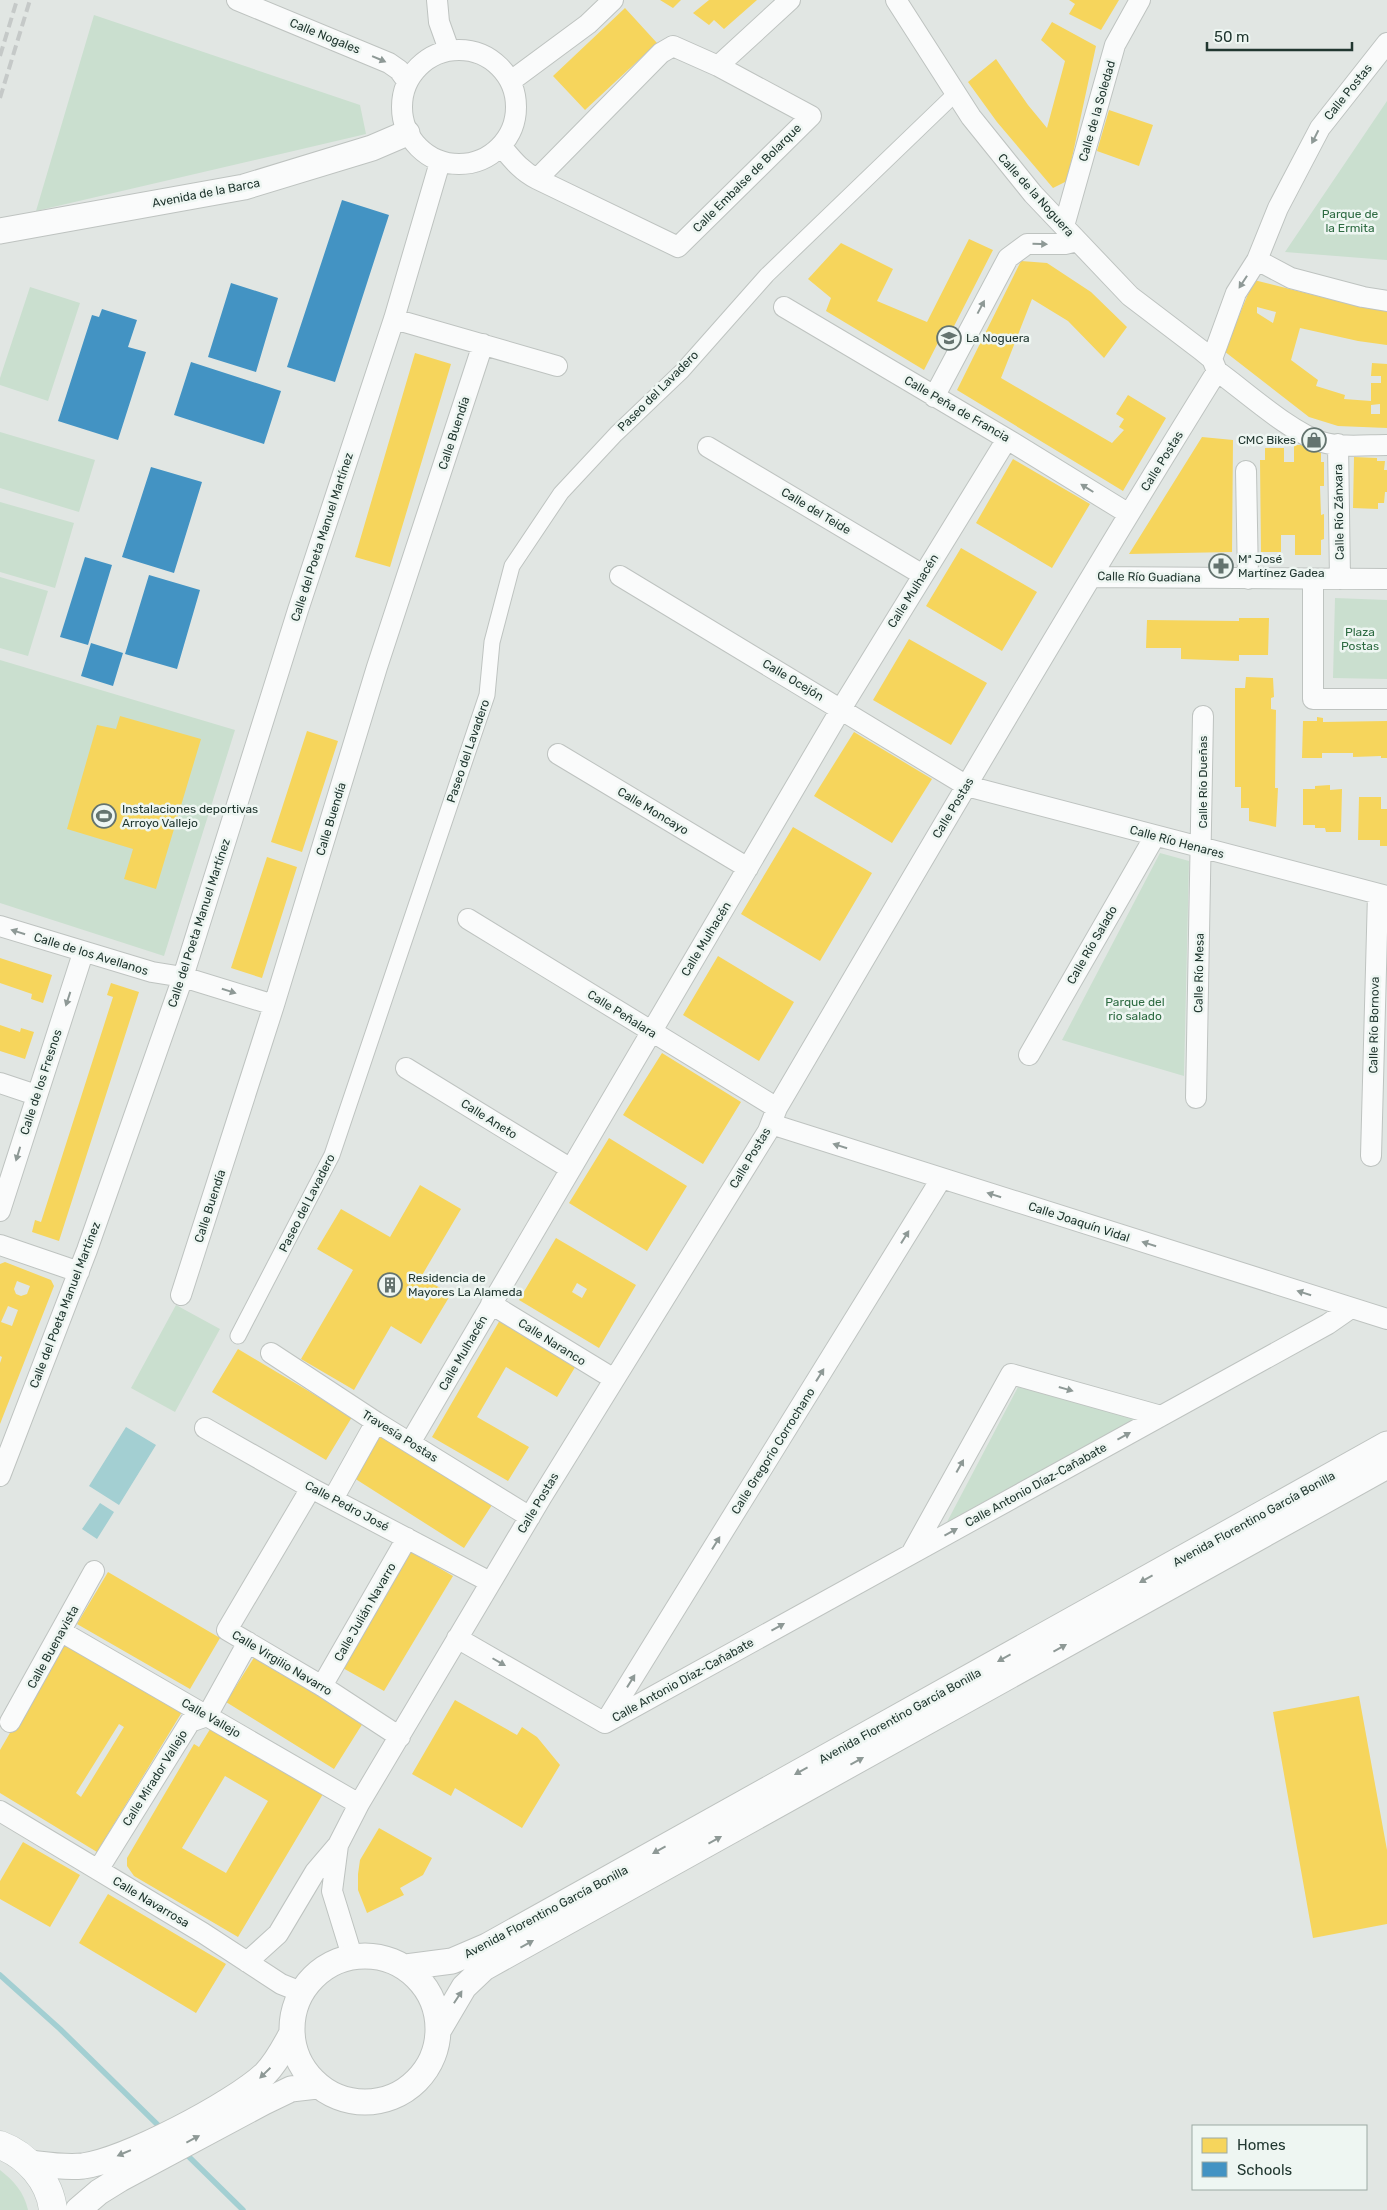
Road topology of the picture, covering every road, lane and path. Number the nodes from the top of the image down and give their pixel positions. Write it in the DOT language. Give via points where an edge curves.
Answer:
graph roads {
  1 [pos="237,0"];
  2 [pos="437,0"];
  3 [pos="613,0"];
  4 [pos="790,0"];
  5 [pos="896,0"];
  6 [pos="1140,0"];
  7 [pos="1387,43"];
  8 [pos="449,50"];
  9 [pos="718,66"];
  10 [pos="407,81"];
  11 [pos="511,81"];
  12 [pos="955,94"];
  13 [pos="407,134"];
  14 [pos="501,146"];
  15 [pos="440,162"];
  16 [pos="537,179"];
  17 [pos="10,230"];
  18 [pos="1071,233"];
  19 [pos="1257,260"];
  20 [pos="1387,301"];
  21 [pos="784,307"];
  22 [pos="394,319"];
  23 [pos="483,344"];
  24 [pos="1214,365"];
  25 [pos="557,366"];
  26 [pos="934,397"];
  27 [pos="1007,438"];
  28 [pos="1338,444"];
  29 [pos="1387,445"];
  30 [pos="708,447"];
  31 [pos="1246,471"];
  32 [pos="1129,514"];
  33 [pos="923,575"];
  34 [pos="620,576"];
  35 [pos="1091,577"];
  36 [pos="1248,579"];
  37 [pos="1340,579"];
  38 [pos="1387,579"];
  39 [pos="1313,580"];
  40 [pos="1387,699"];
  41 [pos="841,709"];
  42 [pos="1203,716"];
  43 [pos="558,754"];
  44 [pos="967,786"];
  45 [pos="1155,836"];
  46 [pos="1202,848"];
  47 [pos="748,868"];
  48 [pos="1382,895"];
  49 [pos="468,919"];
  50 [pos="0,926"];
  51 [pos="83,953"];
  52 [pos="183,977"];
  53 [pos="274,1005"];
  54 [pos="651,1032"];
  55 [pos="1029,1054"];
  56 [pos="406,1068"];
  57 [pos="0,1084"];
  58 [pos="36,1095"];
  59 [pos="1196,1098"];
  60 [pos="774,1116"];
  61 [pos="1371,1156"];
  62 [pos="571,1169"];
  63 [pos="941,1179"];
  64 [pos="0,1211"];
  65 [pos="0,1245"];
  66 [pos="79,1272"];
  67 [pos="181,1295"];
  68 [pos="491,1304"];
  69 [pos="1351,1308"];
  70 [pos="1387,1319"];
  71 [pos="238,1336"];
  72 [pos="271,1354"];
  73 [pos="614,1379"];
  74 [pos="1161,1416"];
  75 [pos="376,1422"];
  76 [pos="205,1428"];
  77 [pos="410,1443"];
  78 [pos="1387,1444"];
  79 [pos="1387,1466"];
  80 [pos="0,1476"];
  81 [pos="310,1488"];
  82 [pos="333,1499"];
  83 [pos="530,1517"];
  84 [pos="407,1538"];
  85 [pos="911,1554"];
  86 [pos="94,1571"];
  87 [pos="490,1582"];
  88 [pos="62,1632"];
  89 [pos="457,1638"];
  90 [pos="248,1642"];
  91 [pos="322,1686"];
  92 [pos="206,1716"];
  93 [pos="10,1722"];
  94 [pos="605,1723"];
  95 [pos="400,1737"];
  96 [pos="359,1804"];
  97 [pos="0,1811"];
  98 [pos="338,1845"];
  99 [pos="98,1870"];
  100 [pos="352,1956"];
  101 [pos="247,1962"];
  102 [pos="406,1967"];
  103 [pos="301,1992"];
  104 [pos="438,2031"];
  105 [pos="292,2033"];
  106 [pos="317,2086"];
  107 [pos="0,2145"];
  108 [pos="30,2163"];
  109 [pos="53,2210"];
  110 [pos="78,2210"];
  1 -- 10 [label="street, Calle Nogales, one-way" via="389,63"];
  2 -- 8 [label="street" via="439,22"];
  3 -- 11 [label="street" via="588,24"];
  4 -- 9 [label="street"];
  5 -- 12 [label="street, Calle de la Noguera"];
  6 -- 18 [label="street, Calle de la Soledad" via="1115,46"];
  7 -- 19 [label="street, Calle Postas, one-way" via="1320,128 1278,208"];
  8 -- 10 [label="street" via="432,56"];
  8 -- 11 [label="street" via="468,50 485,56 500,66"];
  9 -- 16 [label="street, Calle Embalse de Bolarque" via="673,46 661,52"];
  9 -- 16 [label="street, Calle Embalse de Bolarque" via="811,116 678,247"];
  10 -- 13 [label="street" via="401,108"];
  11 -- 14 [label="street" via="516,115 511,132"];
  12 -- 18 [label="street, Calle de la Noguera" via="999,153"];
  12 -- 71 [label="street, Paseo del Lavadero" via="767,276 682,371 616,434 561,493 512,566 492,642 487,695 332,1155"];
  13 -- 15 [label="street" via="427,156"];
  13 -- 17 [label="street, Avenida de la Barca" via="244,187"];
  14 -- 15 [label="street" via="488,157 473,163"];
  14 -- 16 [label="street, Calle Embalse de Bolarque" via="516,165"];
  15 -- 22 [label="street, Calle del Poeta Manuel Martínez"];
  18 -- 24 [label="street, Calle de la Noguera" via="1130,296"];
  26 -- 18 [label="street, one-way" via="1008,258 1027,244 1065,244"];
  19 -- 20 [label="street" via="1291,278"];
  19 -- 24 [label="street, Calle Postas, one-way" via="1236,293"];
  21 -- 26 [label="street, Calle Peña de Francia"];
  22 -- 23 [label="street"];
  22 -- 52 [label="street, Calle del Poeta Manuel Martínez" via="295,619"];
  23 -- 25 [label="street"];
  23 -- 53 [label="street, Calle Buendía" via="377,667"];
  24 -- 28 [label="street, Calle de la Noguera" via="1293,427 1322,442"];
  24 -- 32 [label="street, Calle Postas"];
  26 -- 27 [label="street, Calle Peña de Francia"];
  32 -- 27 [label="street, Calle Peña de Francia, one-way"];
  27 -- 33 [label="street, Calle Mulhacén"];
  28 -- 29 [label="street, Calle de la Noguera"];
  28 -- 37 [label="street, Calle Río Zánxara"];
  30 -- 33 [label="street, Calle del Teide"];
  31 -- 36 [label="street"];
  32 -- 35 [label="street, Calle Postas"];
  33 -- 41 [label="street, Calle Mulhacén"];
  34 -- 41 [label="street, Calle Ocejón"];
  35 -- 36 [label="street, Calle Río Guadiana"];
  35 -- 44 [label="street, Calle Postas"];
  36 -- 39 [label="street, Calle Río Guadiana"];
  37 -- 38 [label="street, Calle Río Guadiana"];
  37 -- 39 [label="street, Calle Río Guadiana"];
  39 -- 40 [label="street" via="1313,699"];
  41 -- 44 [label="street, Calle Ocejón"];
  41 -- 47 [label="street, Calle Mulhacén"];
  42 -- 46 [label="street, Calle Río Dueñas"];
  43 -- 47 [label="street, Calle Moncayo"];
  44 -- 45 [label="street, Calle Río Henares"];
  44 -- 60 [label="street, Calle Postas"];
  45 -- 46 [label="street, Calle Río Henares"];
  45 -- 55 [label="street, Calle Río Salado"];
  46 -- 48 [label="street, Calle Río Henares"];
  46 -- 59 [label="street, Calle Río Mesa"];
  47 -- 54 [label="street, Calle Mulhacén"];
  48 -- 61 [label="street, Calle Río Bornova"];
  49 -- 54 [label="street, Calle Peñalara"];
  51 -- 50 [label="street, Calle de los Avellanos, one-way"];
  51 -- 52 [label="street, Calle de los Avellanos"];
  51 -- 58 [label="street, Calle de los Fresnos, one-way"];
  52 -- 53 [label="street, Calle de los Avellanos, one-way"];
  52 -- 66 [label="street, Calle del Poeta Manuel Martínez"];
  53 -- 67 [label="street, Calle Buendía"];
  54 -- 60 [label="street, Calle Peñalara"];
  54 -- 62 [label="street, Calle Mulhacén"];
  56 -- 62 [label="street, Calle Aneto"];
  57 -- 58 [label="street"];
  58 -- 64 [label="street, Calle de los Fresnos, one-way"];
  63 -- 60 [label="street, Calle Joaquín Vidal, one-way"];
  60 -- 73 [label="street, Calle Postas"];
  62 -- 68 [label="street, Calle Mulhacén"];
  69 -- 63 [label="street, Calle Joaquín Vidal, one-way"];
  94 -- 63 [label="street, Calle Gregorio Corrochano, one-way"];
  65 -- 66 [label="street"];
  66 -- 80 [label="street, Calle del Poeta Manuel Martínez"];
  68 -- 73 [label="street, Calle Naranco"];
  68 -- 77 [label="street, Calle Mulhacén"];
  69 -- 70 [label="street, Calle Joaquín Vidal"];
  69 -- 74 [label="street, Calle Antonio Díaz-Cañabate" via="1328,1324"];
  72 -- 75 [label="street, Travesía Postas"];
  73 -- 83 [label="street, Calle Postas"];
  85 -- 74 [label="street, Calle Antonio Díaz-Cañabate, one-way"];
  85 -- 74 [label="street, one-way" via="1011,1374"];
  75 -- 77 [label="street, Travesía Postas"];
  75 -- 82 [label="street"];
  76 -- 81 [label="street, Calle Pedro José"];
  77 -- 83 [label="street, Travesía Postas"];
  78 -- 102 [label="street, Avenida Florentino García Bonilla, one-way" via="487,1946 452,1961"];
  104 -- 79 [label="street, Avenida Florentino García Bonilla, one-way" via="464,1988 484,1968"];
  81 -- 82 [label="street, Calle Pedro José"];
  81 -- 90 [label="street, Calle Virgilio Navarro" via="227,1630"];
  82 -- 84 [label="street, Calle Pedro José"];
  83 -- 87 [label="street, Calle Postas"];
  84 -- 87 [label="street, Calle Pedro José"];
  84 -- 91 [label="street, Calle Julián Navarro"];
  94 -- 85 [label="street, Calle Antonio Díaz-Cañabate, one-way"];
  86 -- 88 [label="street, Calle Buenavista"];
  87 -- 89 [label="street, Calle Postas"];
  88 -- 92 [label="street, Calle Vallejo"];
  88 -- 93 [label="street, Calle Buenavista"];
  89 -- 94 [label="street, Calle Antonio Díaz-Cañabate, one-way"];
  89 -- 95 [label="street, Calle Postas"];
  90 -- 91 [label="street, Calle Virgilio Navarro"];
  90 -- 92 [label="street, Calle Mirador Vallejo"];
  91 -- 95 [label="street, Calle Virgilio Navarro"];
  92 -- 96 [label="street, Calle Vallejo"];
  92 -- 99 [label="street, Calle Mirador Vallejo" via="190,1722"];
  95 -- 96 [label="street, Calle Postas"];
  96 -- 98 [label="street, Calle Postas"];
  97 -- 99 [label="street, Calle Navarrosa"];
  98 -- 100 [label="street, Calle Postas" via="332,1891"];
  98 -- 101 [label="street" via="315,1872 278,1934"];
  99 -- 101 [label="street, Calle Navarrosa"];
  100 -- 102 [label="street" via="377,1956"];
  100 -- 103 [label="street" via="318,1972"];
  101 -- 103 [label="street, Calle Navarrosa" via="281,1984"];
  102 -- 104 [label="street" via="422,1984 433,2004"];
  103 -- 105 [label="street"];
  104 -- 106 [label="street" via="434,2052 420,2077 405,2090 377,2100 357,2102"];
  105 -- 106 [label="street" via="301,2064"];
  105 -- 108 [label="street, one-way" via="278,2058 251,2085 145,2144 104,2161 82,2166"];
  110 -- 106 [label="street, one-way" via="99,2192 136,2170 264,2102 292,2090"];
  107 -- 108 [label="main road"];
  108 -- 109 [label="main road" via="44,2181"];
}
